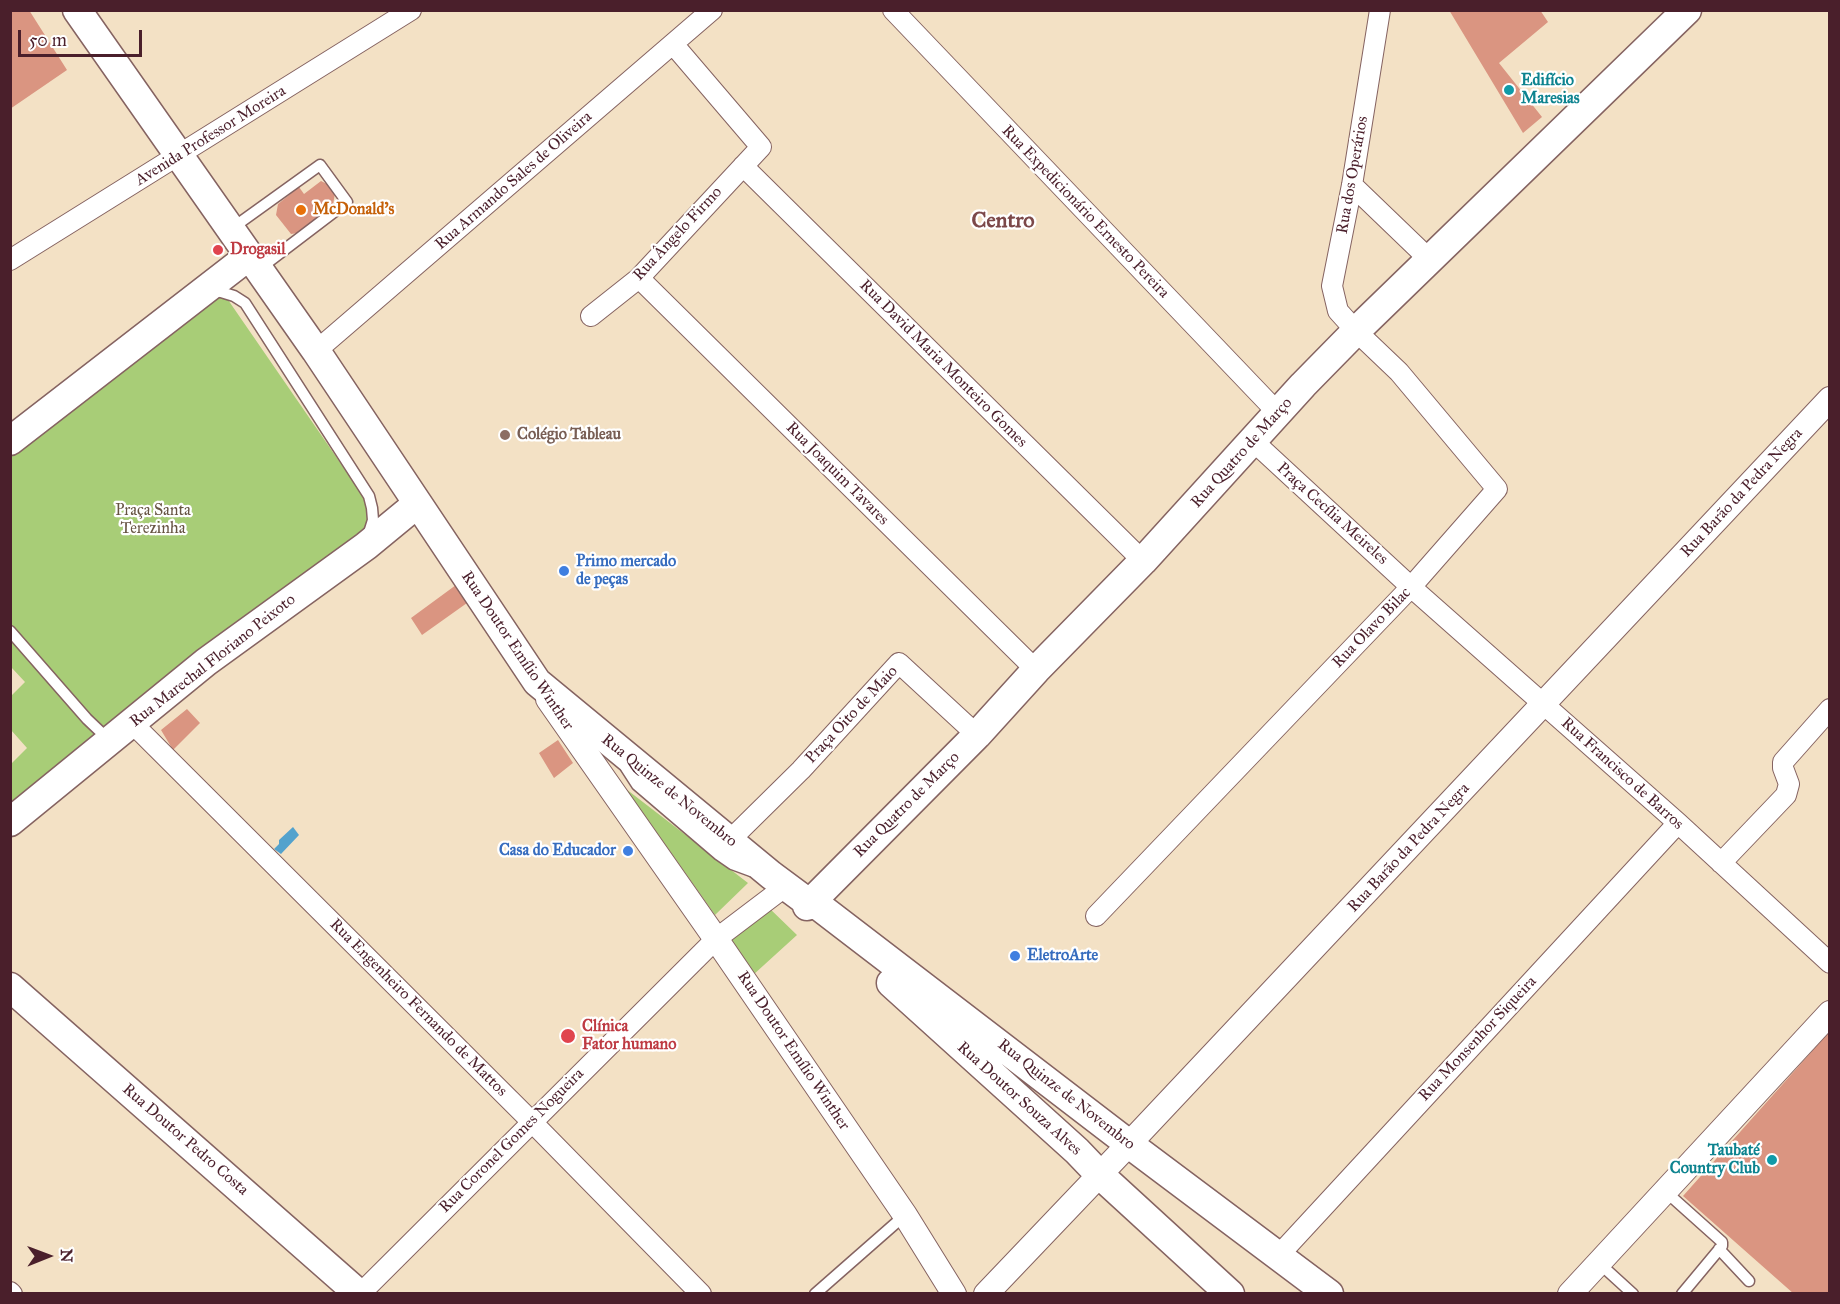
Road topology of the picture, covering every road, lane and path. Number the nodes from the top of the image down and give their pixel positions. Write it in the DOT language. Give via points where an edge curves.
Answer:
graph roads {
  1 [pos="77,10"];
  2 [pos="712,10"];
  3 [pos="893,10"];
  4 [pos="1380,10"];
  5 [pos="1687,10"];
  6 [pos="405,12"];
  7 [pos="673,44"];
  8 [pos="180,156"];
  9 [pos="742,166"];
  10 [pos="1352,185"];
  11 [pos="231,229"];
  12 [pos="10,260"];
  13 [pos="1430,261"];
  14 [pos="254,262"];
  15 [pos="639,278"];
  16 [pos="203,291"];
  17 [pos="591,316"];
  18 [pos="1356,332"];
  19 [pos="316,351"];
  20 [pos="1830,399"];
  21 [pos="1278,413"];
  22 [pos="10,441"];
  23 [pos="1253,441"];
  24 [pos="417,504"];
  25 [pos="366,546"];
  26 [pos="1143,561"];
  27 [pos="1411,587"];
  28 [pos="10,631"];
  29 [pos="1036,670"];
  30 [pos="537,682"];
  31 [pos="1544,704"];
  32 [pos="1830,709"];
  33 [pos="132,723"];
  34 [pos="977,735"];
  35 [pos="110,741"];
  36 [pos="620,751"];
  37 [pos="10,822"];
  38 [pos="1677,823"];
  39 [pos="729,841"];
  40 [pos="1721,863"];
  41 [pos="796,893"];
  42 [pos="1096,916"];
  43 [pos="716,939"];
  44 [pos="1830,963"];
  45 [pos="10,987"];
  46 [pos="1830,1013"];
  47 [pos="532,1122"];
  48 [pos="1104,1124"];
  49 [pos="1129,1144"];
  50 [pos="1077,1151"];
  51 [pos="1099,1174"];
  52 [pos="1665,1191"];
  53 [pos="905,1215"];
  54 [pos="1719,1249"];
  55 [pos="1279,1255"];
  56 [pos="1599,1263"];
  57 [pos="1749,1281"];
  58 [pos="359,1293"];
  59 [pos="701,1293"];
  60 [pos="814,1293"];
  61 [pos="954,1293"];
  62 [pos="986,1293"];
  63 [pos="1230,1293"];
  64 [pos="1329,1293"];
  65 [pos="1570,1293"];
  66 [pos="1633,1293"];
  67 [pos="1682,1293"];
  1 -- 8 [label="main road, Rua Doutor Emílio Winther"];
  2 -- 7 [label="street, Rua Armando Sales de Oliveira"];
  3 -- 21 [label="street, Rua Expedicionário Ernesto Pereira"];
  4 -- 10 [label="street, Rua dos Operários"];
  5 -- 13 [label="main road, Rua Quatro de Março"];
  6 -- 8 [label="street, Avenida Professor Moreira"];
  7 -- 9 [label="street, Rua Ângelo Firmo" via="761,147"];
  7 -- 19 [label="street, Rua Armando Sales de Oliveira"];
  8 -- 11 [label="main road, Rua Doutor Emílio Winther"];
  8 -- 12 [label="street, Avenida Professor Moreira"];
  9 -- 15 [label="street, Rua Ângelo Firmo"];
  9 -- 26 [label="street, Rua David Maria Monteiro Gomes"];
  10 -- 13 [label="street"];
  10 -- 18 [label="street, Rua dos Operários" via="1332,286 1338,311"];
  11 -- 14 [label="main road, Rua Doutor Emílio Winther"];
  11 -- 14 [label="lane" via="320,165 347,202"];
  13 -- 18 [label="main road, Rua Quatro de Março"];
  14 -- 16 [label="main road"];
  14 -- 19 [label="main road, Rua Doutor Emílio Winther"];
  15 -- 17 [label="street, Rua Ângelo Firmo"];
  15 -- 29 [label="street, Rua Joaquim Tavares"];
  16 -- 22 [label="main road"];
  16 -- 25 [label="lane" via="221,292 245,303 369,496 373,520"];
  18 -- 21 [label="main road, Rua Quatro de Março"];
  18 -- 27 [label="street, Rua Olavo Bilac" via="1399,372 1497,489"];
  19 -- 24 [label="main road, Rua Doutor Emílio Winther"];
  20 -- 31 [label="street, Rua Barão da Pedra Negra"];
  21 -- 23 [label="main road, Rua Quatro de Março"];
  23 -- 26 [label="main road, Rua Quatro de Março"];
  23 -- 27 [label="street, Praça Cecília Meireles"];
  24 -- 25 [label="main road, Rua Marechal Floriano Peixoto"];
  24 -- 30 [label="main road, Rua Doutor Emílio Winther"];
  25 -- 33 [label="main road, Rua Marechal Floriano Peixoto" via="206,662"];
  26 -- 29 [label="main road, Rua Quatro de Março"];
  27 -- 31 [label="street, Rua Francisco de Barros"];
  27 -- 42 [label="street, Rua Olavo Bilac"];
  28 -- 35 [label="lane"];
  29 -- 34 [label="main road, Rua Quatro de Março"];
  30 -- 36 [label="main road, Rua Quinze de Novembro"];
  30 -- 43 [label="street, Rua Doutor Emílio Winther"];
  31 -- 38 [label="street, Rua Francisco de Barros"];
  31 -- 49 [label="street, Rua Barão da Pedra Negra"];
  32 -- 40 [label="street" via="1783,762 1789,784 1786,795"];
  33 -- 35 [label="main road, Rua Marechal Floriano Peixoto"];
  33 -- 47 [label="street, Rua Engenheiro Fernando de Mattos"];
  34 -- 39 [label="street, Praça Oito de Maio" via="899,663 801,770"];
  34 -- 41 [label="main road, Rua Quatro de Março"];
  35 -- 37 [label="main road, Rua Marechal Floriano Peixoto"];
  36 -- 39 [label="main road, Rua Quinze de Novembro"];
  36 -- 41 [label="lane" via="637,785 719,855"];
  38 -- 40 [label="street, Rua Francisco de Barros"];
  38 -- 55 [label="street, Rua Monsenhor Siqueira"];
  39 -- 41 [label="main road, Rua Quinze de Novembro"];
  40 -- 44 [label="street, Rua Francisco de Barros"];
  41 -- 43 [label="street, Rua Quatro de Março"];
  41 -- 48 [label="main road, Rua Quinze de Novembro"];
  41 -- 50 [label="main road, Rua Doutor Souza Alves"];
  43 -- 47 [label="street, Rua Coronel Gomes Nogueira"];
  43 -- 53 [label="street, Rua Doutor Emílio Winther"];
  45 -- 58 [label="main road, Rua Doutor Pedro Costa"];
  46 -- 52 [label="street"];
  47 -- 58 [label="street, Rua Coronel Gomes Nogueira"];
  47 -- 59 [label="street, Rua Engenheiro Fernando de Mattos"];
  48 -- 49 [label="main road, Rua Quinze de Novembro"];
  48 -- 50 [label="main road" via="1104,1135 1094,1148"];
  49 -- 51 [label="street, Rua Barão da Pedra Negra"];
  49 -- 55 [label="main road, Rua Quinze de Novembro"];
  50 -- 51 [label="main road, Rua Doutor Souza Alves"];
  51 -- 62 [label="street, Rua Barão da Pedra Negra"];
  51 -- 63 [label="main road, Rua Doutor Souza Alves"];
  52 -- 54 [label="lane" via="1721,1239"];
  52 -- 56 [label="street"];
  53 -- 60 [label="lane"];
  53 -- 61 [label="street, Rua Doutor Emílio Winther"];
  54 -- 57 [label="lane"];
  54 -- 67 [label="lane"];
  55 -- 64 [label="main road, Rua Quinze de Novembro"];
  56 -- 65 [label="street"];
  56 -- 66 [label="lane"];
}
